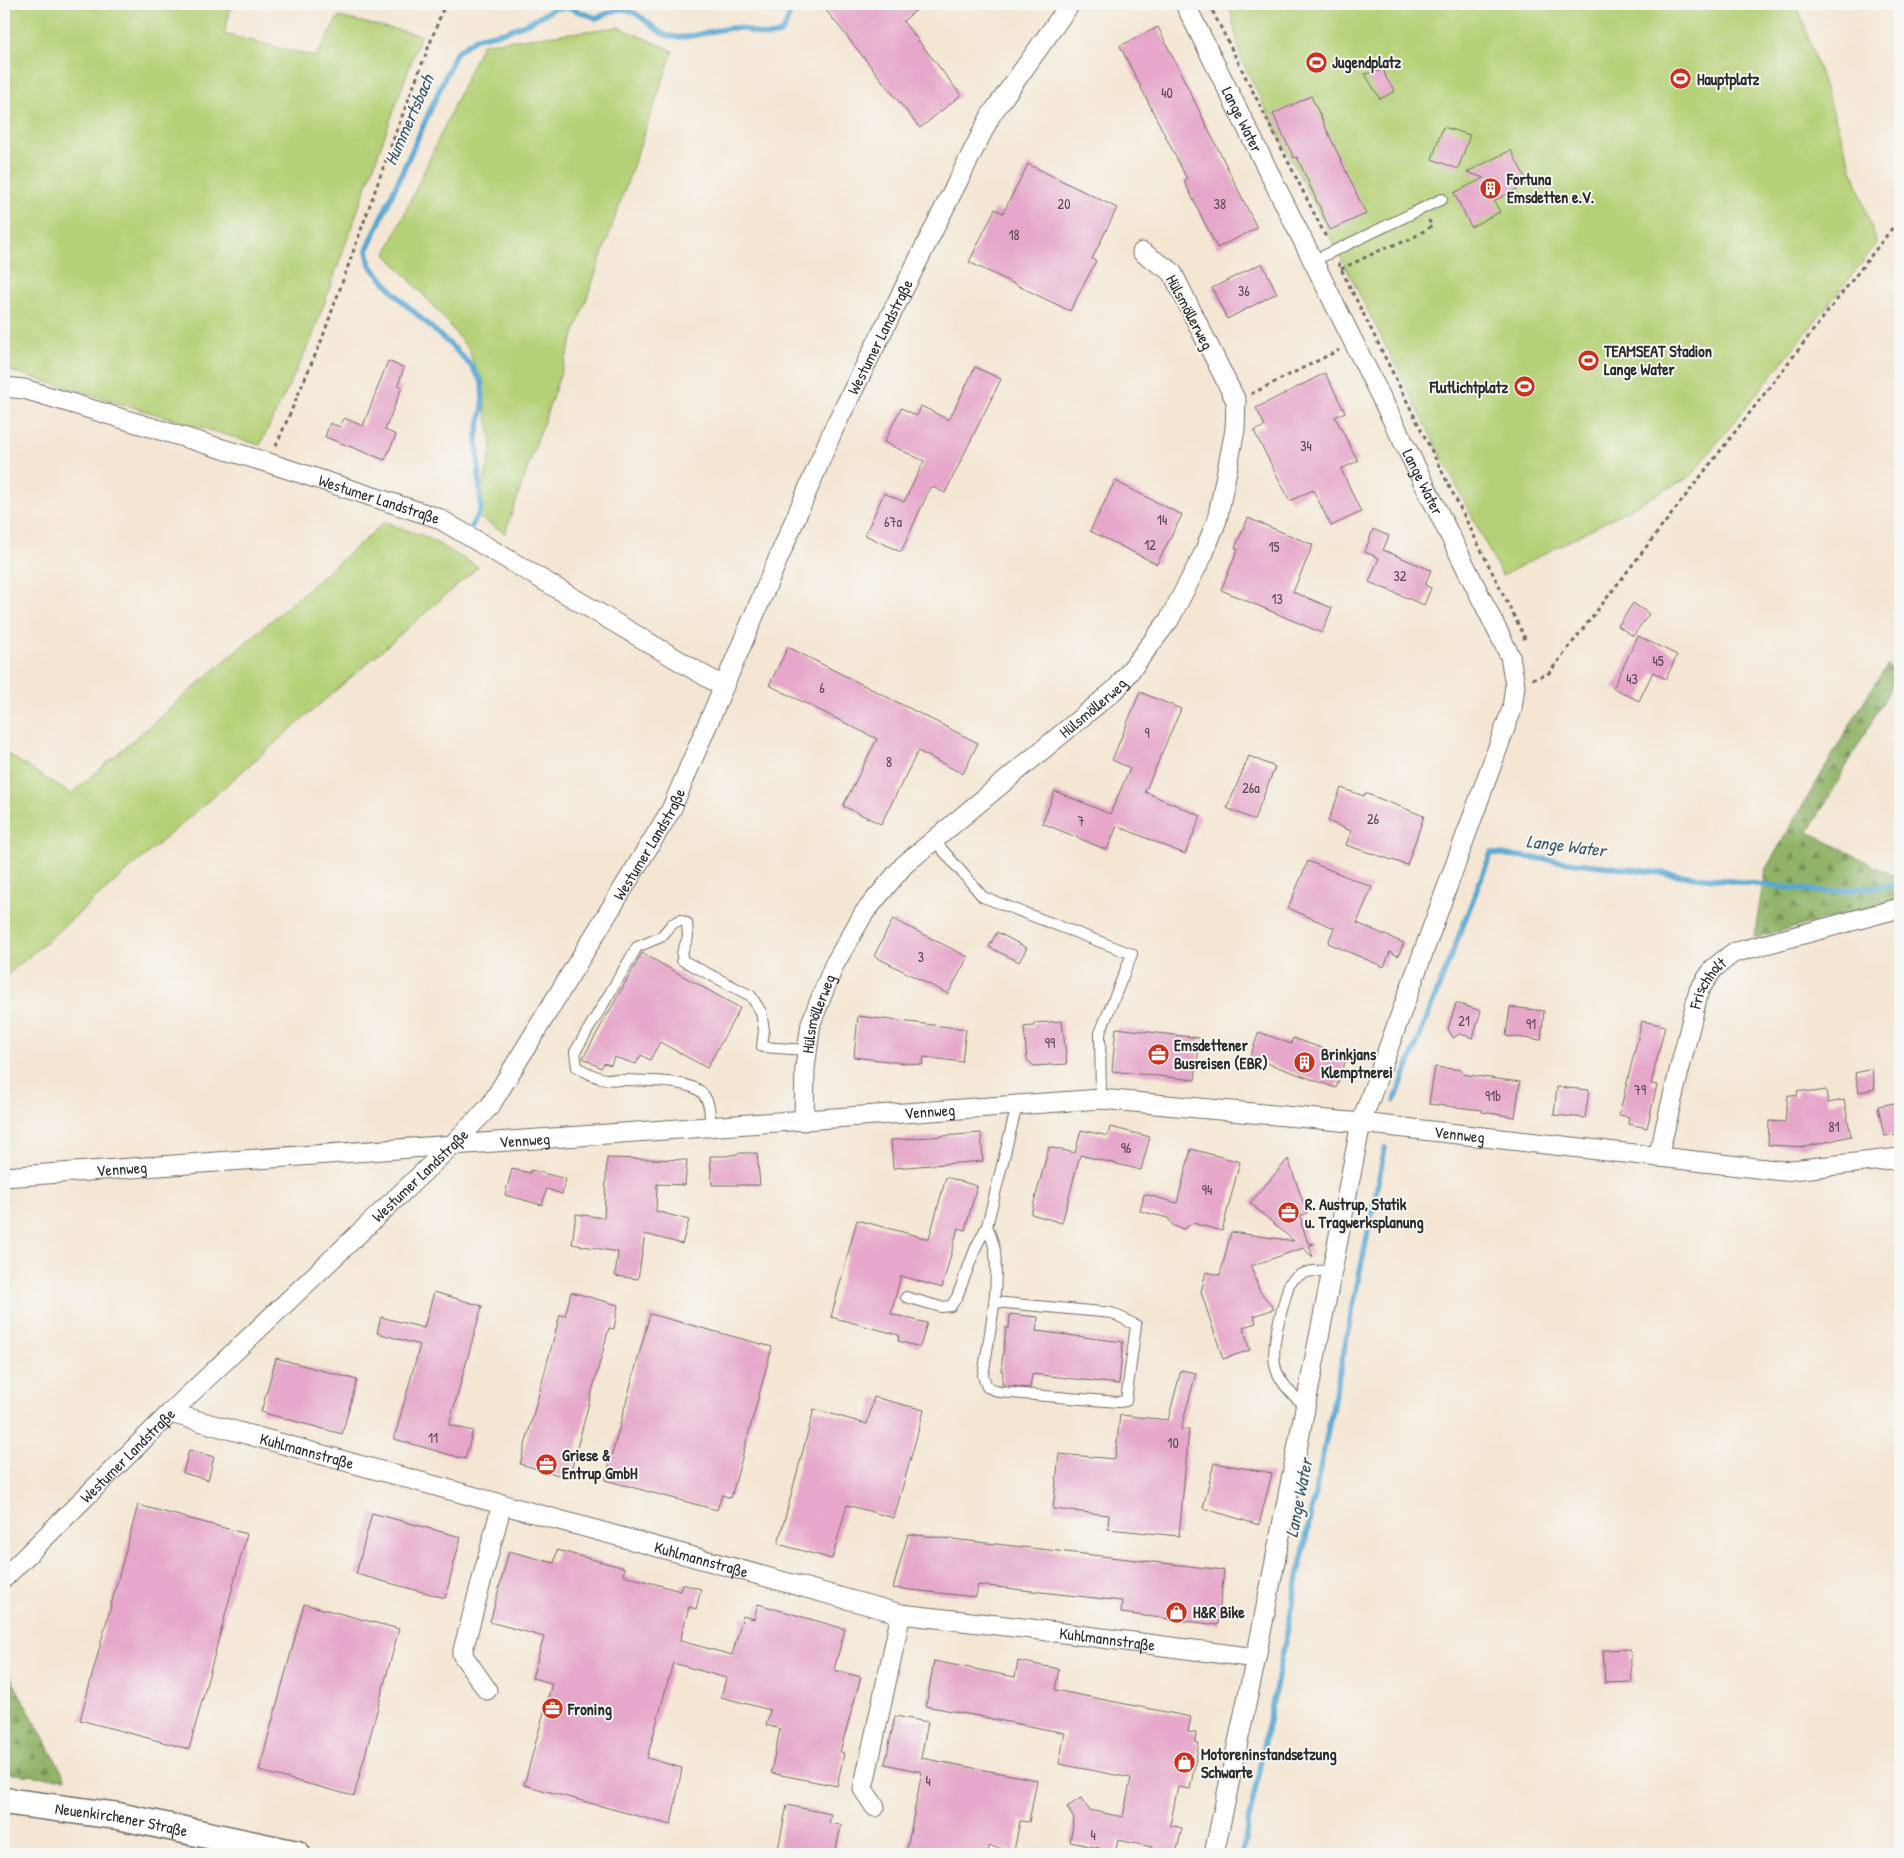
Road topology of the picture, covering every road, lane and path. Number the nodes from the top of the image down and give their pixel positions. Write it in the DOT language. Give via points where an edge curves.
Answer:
graph roads {
  1 [pos="445,4"];
  2 [pos="1070,4"];
  3 [pos="1185,4"];
  4 [pos="1209,4"];
  5 [pos="1442,199"];
  6 [pos="1422,208"];
  7 [pos="1900,218"];
  8 [pos="1142,252"];
  9 [pos="1333,252"];
  10 [pos="1313,262"];
  11 [pos="1341,268"];
  12 [pos="1354,342"];
  13 [pos="4,386"];
  14 [pos="1236,401"];
  15 [pos="269,463"];
  16 [pos="1526,645"];
  17 [pos="1515,685"];
  18 [pos="722,686"];
  19 [pos="934,840"];
  20 [pos="1900,908"];
  21 [pos="808,1050"];
  22 [pos="1102,1099"];
  23 [pos="1017,1105"];
  24 [pos="804,1121"];
  25 [pos="1361,1123"];
  26 [pos="710,1128"];
  27 [pos="453,1144"];
  28 [pos="1658,1157"];
  29 [pos="1900,1158"];
  30 [pos="4,1177"];
  31 [pos="988,1226"];
  32 [pos="1332,1271"];
  33 [pos="906,1297"];
  34 [pos="994,1302"];
  35 [pos="1305,1407"];
  36 [pos="170,1413"];
  37 [pos="502,1504"];
  38 [pos="4,1578"];
  39 [pos="901,1614"];
  40 [pos="1256,1658"];
  41 [pos="487,1690"];
  42 [pos="4,1801"];
  43 [pos="875,1807"];
  44 [pos="297,1854"];
  45 [pos="1214,1854"];
  1 -- 15 [label="path" via="322,339"];
  2 -- 18 [label="street, Westumer Landstraße" via="991,115 834,428"];
  3 -- 10 [label="street, Lange Water"];
  4 -- 9 [label="path"];
  5 -- 6 [label="lane"];
  6 -- 9 [label="lane"];
  6 -- 11 [label="path" via="1432,226 1409,240"];
  7 -- 17 [label="path" via="1550,673"];
  8 -- 14 [label="street, Hülsmöllerweg" via="1172,272"];
  9 -- 10 [label="lane"];
  9 -- 11 [label="path"];
  10 -- 12 [label="street, Lange Water"];
  11 -- 16 [label="path"];
  12 -- 14 [label="path"];
  12 -- 17 [label="street, Lange Water" via="1510,656"];
  13 -- 15 [label="street, Westumer Landstraße"];
  14 -- 19 [label="street, Hülsmöllerweg" via="1235,430 1217,520 1169,620 1117,688"];
  15 -- 18 [label="street, Westumer Landstraße" via="438,518"];
  17 -- 25 [label="street, Lange Water" via="1512,709"];
  18 -- 27 [label="street, Westumer Landstraße" via="670,810 490,1106"];
  19 -- 21 [label="street, Hülsmöllerweg" via="904,865 864,913 834,965 811,1023"];
  19 -- 22 [label="lane" via="983,897 1132,954 1100,1033"];
  20 -- 28 [label="street, Frischholt" via="1733,953 1714,968 1699,990"];
  21 -- 24 [label="street, Hülsmöllerweg"];
  21 -- 26 [label="lane" via="762,1047 761,1012 751,996 682,960 688,937 687,923 680,920 661,937 637,947 575,1052 577,1067 604,1079 691,1086 703,1094 709,1106"];
  22 -- 23 [label="street, Vennweg"];
  22 -- 25 [label="street, Vennweg"];
  23 -- 24 [label="street, Vennweg"];
  23 -- 31 [label="lane"];
  24 -- 26 [label="street, Vennweg"];
  25 -- 28 [label="street, Vennweg"];
  25 -- 32 [label="street, Lange Water"];
  26 -- 27 [label="street, Vennweg"];
  27 -- 30 [label="street, Vennweg"];
  27 -- 36 [label="street, Westumer Landstraße"];
  28 -- 29 [label="street, Vennweg" via="1782,1171"];
  31 -- 33 [label="lane" via="951,1306 941,1307"];
  31 -- 34 [label="lane" via="994,1250"];
  32 -- 35 [label="street, Lange Water"];
  32 -- 35 [label="lane" via="1314,1270 1292,1280 1276,1334 1276,1369"];
  34 -- 34 [label="lane" via="983,1376 987,1387 999,1392 1126,1400 1136,1325 1112,1313"];
  35 -- 40 [label="street, Lange Water"];
  36 -- 37 [label="street, Kuhlmannstraße"];
  36 -- 38 [label="street, Westumer Landstraße"];
  37 -- 39 [label="street, Kuhlmannstraße"];
  37 -- 41 [label="street" via="462,1654"];
  39 -- 40 [label="street, Kuhlmannstraße"];
  39 -- 43 [label="street" via="863,1789"];
  40 -- 45 [label="street, Lange Water"];
  42 -- 44 [label="main road, Neuenkirchener Straße" via="118,1816"];
}
